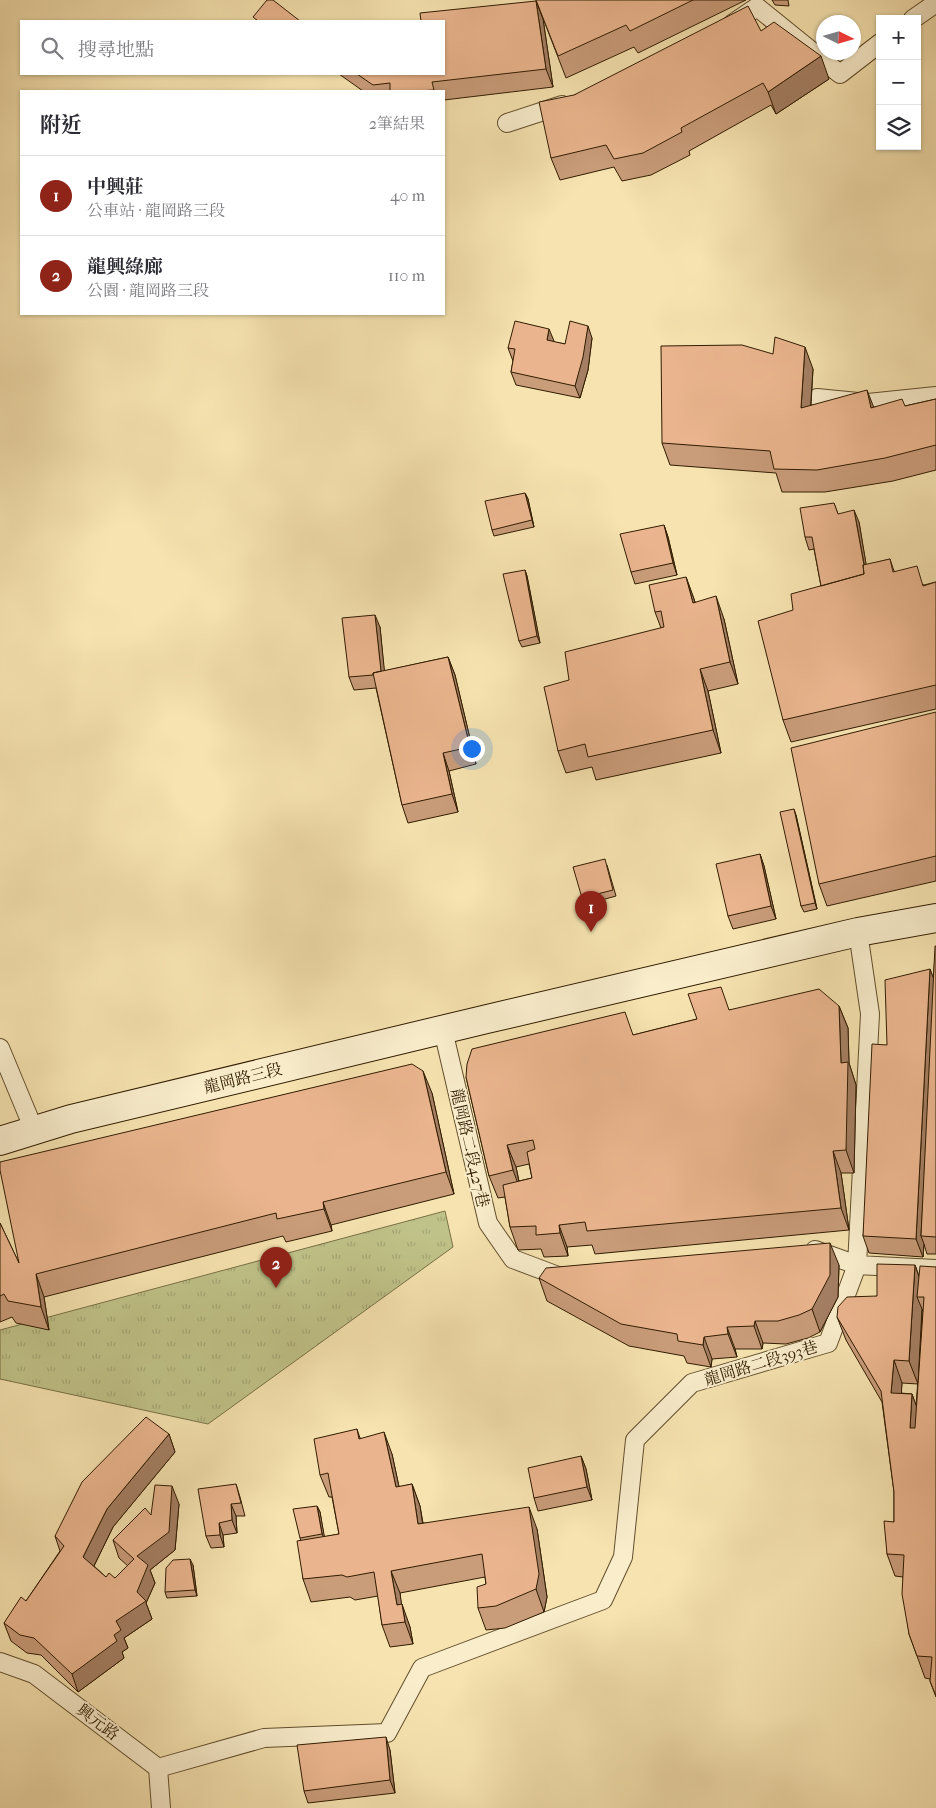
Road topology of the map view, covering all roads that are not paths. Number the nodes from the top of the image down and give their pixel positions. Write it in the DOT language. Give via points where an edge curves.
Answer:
graph roads {
  1 [pos="936,3"];
  2 [pos="919,15"];
  3 [pos="716,32"];
  4 [pos="876,46"];
  5 [pos="581,99"];
  6 [pos="507,123"];
  7 [pos="936,396"];
  8 [pos="818,398"];
  9 [pos="936,918"];
  10 [pos="858,932"];
  11 [pos="443,1030"];
  12 [pos="0,1048"];
  13 [pos="34,1130"];
  14 [pos="0,1141"];
  15 [pos="794,1250"];
  16 [pos="858,1265"];
  17 [pos="936,1269"];
  18 [pos="584,1276"];
  19 [pos="0,1662"];
  20 [pos="158,1768"];
  21 [pos="161,1808"];
  1 -- 2 [label="lane"];
  3 -- 4 [label="lane" via="757,7 840,74"];
  5 -- 6 [label="lane"];
  7 -- 8 [label="lane" via="868,403"];
  9 -- 10 [label="main road, 龍岡路三段"];
  10 -- 11 [label="main road, 龍岡路三段"];
  10 -- 16 [label="lane, 龍岡路二段393巷" via="870,1014"];
  11 -- 13 [label="main road, 龍岡路三段"];
  11 -- 18 [label="lane, 龍岡路二段427巷" via="488,1223 513,1259 564,1279"];
  12 -- 13 [label="lane"];
  13 -- 14 [label="main road, 龍岡路三段"];
  15 -- 16 [label="lane" via="813,1249"];
  16 -- 17 [label="lane"];
  16 -- 20 [label="lane, 龍岡路二段393巷" via="828,1343 692,1383 635,1440 623,1557 603,1600 422,1668 387,1733 264,1738"];
  19 -- 20 [label="lane, 興元路" via="34,1674"];
  20 -- 21 [label="lane"];
}
